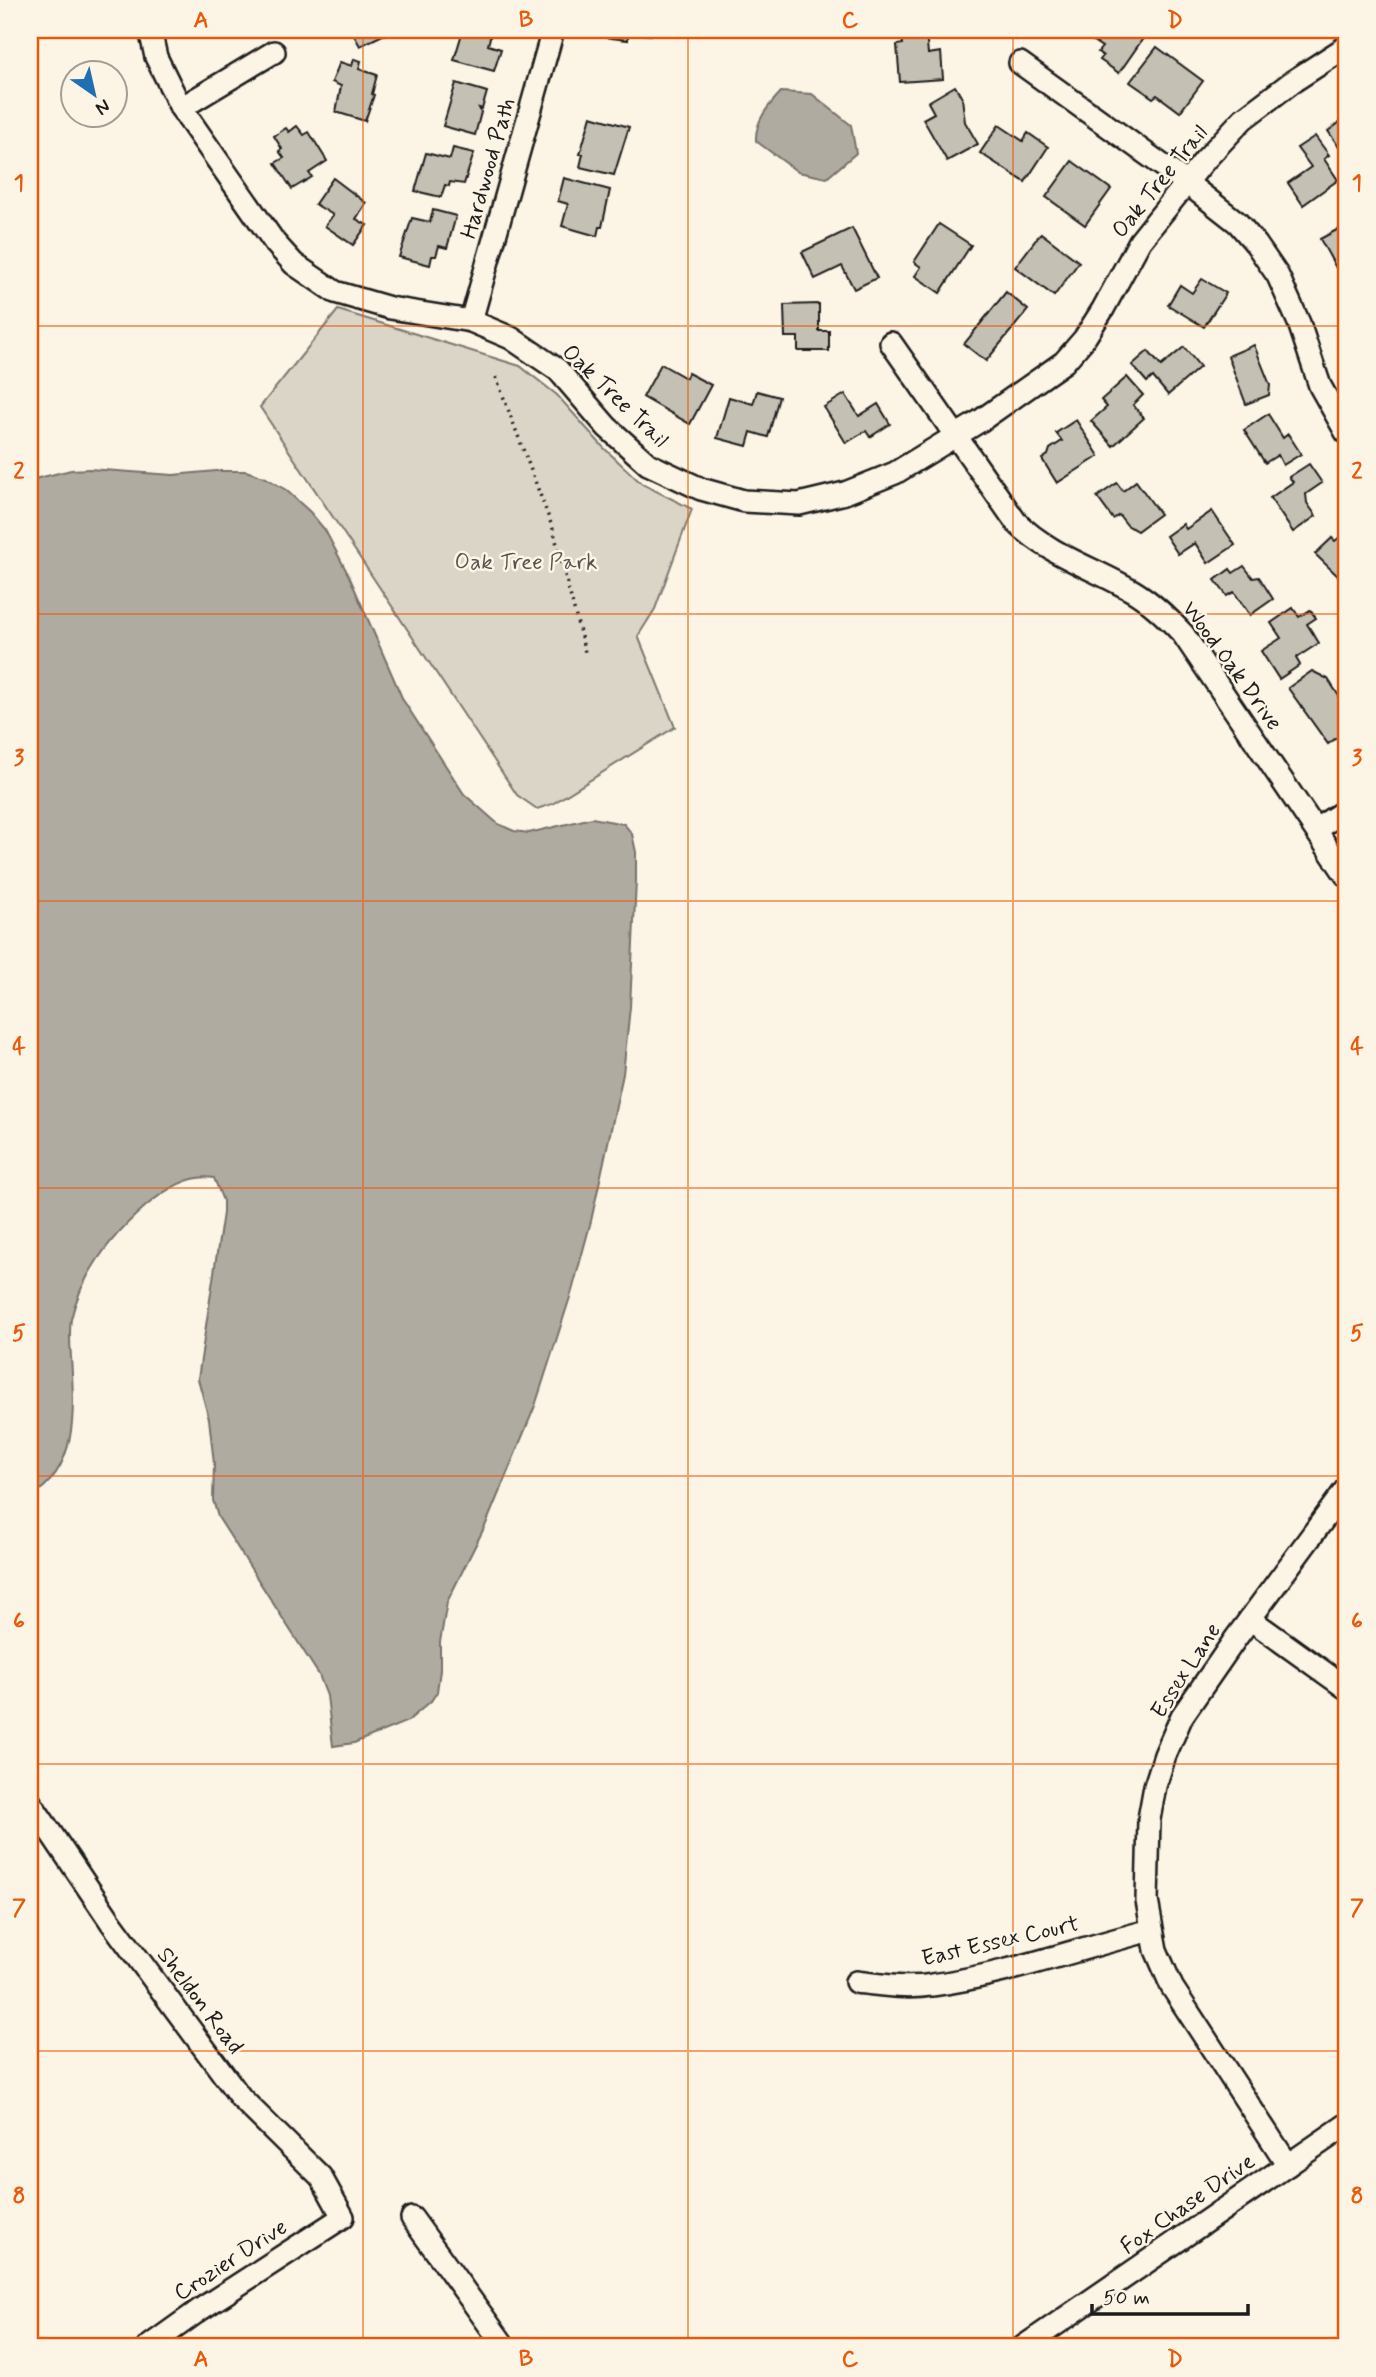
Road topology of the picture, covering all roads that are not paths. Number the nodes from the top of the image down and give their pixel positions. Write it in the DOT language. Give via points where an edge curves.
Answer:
graph roads {
  1 [pos="150,30"];
  2 [pos="553,30"];
  3 [pos="1346,47"];
  4 [pos="274,52"];
  5 [pos="1020,63"];
  6 [pos="181,108"];
  7 [pos="1187,183"];
  8 [pos="471,321"];
  9 [pos="891,343"];
  10 [pos="1346,432"];
  11 [pos="956,436"];
  12 [pos="1346,810"];
  13 [pos="1316,829"];
  14 [pos="1346,875"];
  15 [pos="1346,1489"];
  16 [pos="1250,1619"];
  17 [pos="1346,1688"];
  18 [pos="30,1802"];
  19 [pos="1153,1930"];
  20 [pos="856,1983"];
  21 [pos="1346,2125"];
  22 [pos="1288,2165"];
  23 [pos="343,2217"];
  24 [pos="412,2218"];
  25 [pos="148,2347"];
  26 [pos="505,2347"];
  27 [pos="1023,2347"];
  1 -- 6 [label="street, Oak Tree Trail" via="156,57"];
  2 -- 8 [label="street, Hardwood Path"];
  3 -- 7 [label="street, Oak Tree Trail" via="1243,119"];
  4 -- 6 [label="street"];
  5 -- 7 [label="street"];
  6 -- 8 [label="street, Oak Tree Trail" via="294,264 335,292 390,308"];
  7 -- 10 [label="street" via="1238,223 1278,276 1320,386"];
  7 -- 11 [label="street, Oak Tree Trail" via="1140,241 1090,328 1064,362"];
  8 -- 11 [label="street, Oak Tree Trail" via="511,338 558,370 607,427 648,464 701,489 744,501 799,504 845,493 895,472"];
  9 -- 11 [label="street, Wood Oak Drive"];
  11 -- 13 [label="street, Wood Oak Drive" via="1016,522 1034,539 1133,591 1183,634"];
  12 -- 13 [label="street"];
  13 -- 14 [label="street, Wood Oak Drive"];
  15 -- 16 [label="street, Essex Lane"];
  16 -- 17 [label="street"];
  16 -- 19 [label="street, Essex Lane" via="1182,1716 1158,1776 1149,1819 1146,1871"];
  18 -- 23 [label="street, Sheldon Road" via="111,1922 241,2098 321,2177"];
  19 -- 20 [label="street, East Essex Court" via="997,1973 930,1986"];
  19 -- 22 [label="street, Essex Lane" via="1156,1950 1172,1986"];
  21 -- 22 [label="street, Fox Chase Drive"];
  22 -- 27 [label="street, Fox Chase Drive"];
  23 -- 25 [label="street, Crozier Drive"];
  24 -- 26 [label="street"];
}
